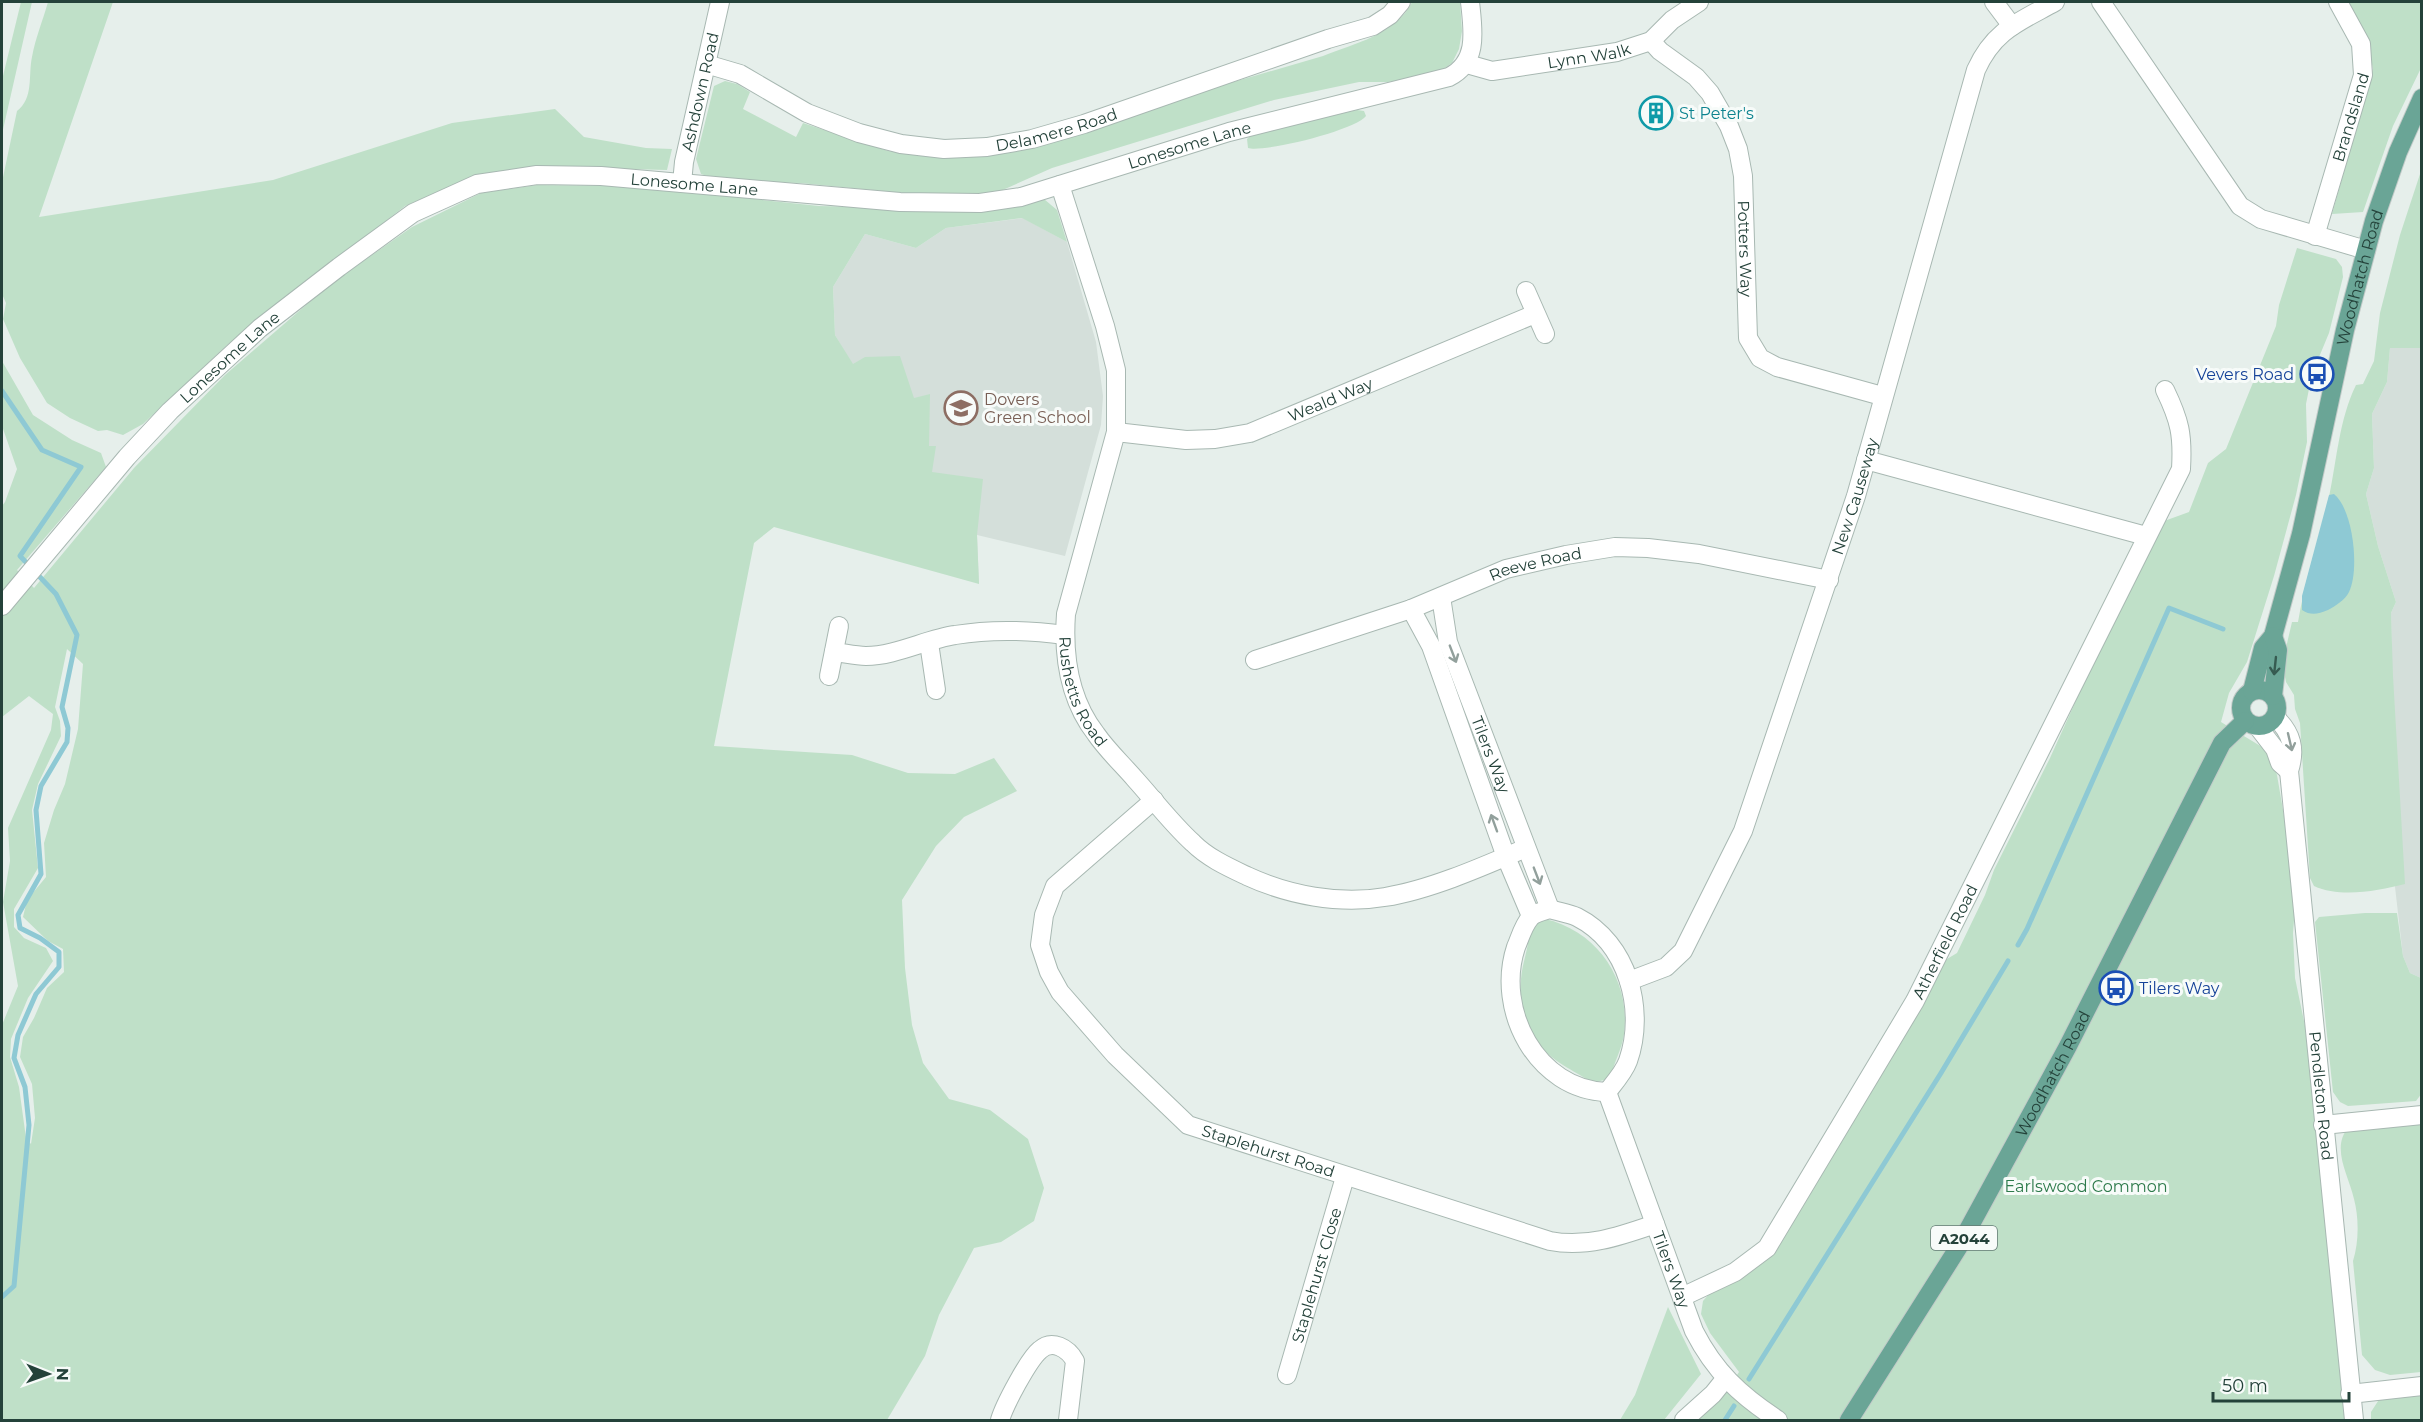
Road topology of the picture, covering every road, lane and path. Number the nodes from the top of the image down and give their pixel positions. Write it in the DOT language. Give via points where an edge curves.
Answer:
graph roads {
  1 [pos="720,2"];
  2 [pos="1401,2"];
  3 [pos="1470,2"];
  4 [pos="1699,2"];
  5 [pos="1994,2"];
  6 [pos="2055,2"];
  7 [pos="2100,2"];
  8 [pos="2338,2"];
  9 [pos="2012,26"];
  10 [pos="1651,41"];
  11 [pos="706,64"];
  12 [pos="1467,64"];
  13 [pos="2421,98"];
  14 [pos="682,183"];
  15 [pos="1060,184"];
  16 [pos="2315,236"];
  17 [pos="2366,250"];
  18 [pos="1526,291"];
  19 [pos="1535,314"];
  20 [pos="1545,334"];
  21 [pos="2165,390"];
  22 [pos="1882,396"];
  23 [pos="1116,432"];
  24 [pos="1866,460"];
  25 [pos="2146,536"];
  26 [pos="1828,580"];
  27 [pos="1441,597"];
  28 [pos="2,606"];
  29 [pos="1411,609"];
  30 [pos="839,626"];
  31 [pos="1065,635"];
  32 [pos="2273,636"];
  33 [pos="929,643"];
  34 [pos="834,652"];
  35 [pos="1255,660"];
  36 [pos="829,676"];
  37 [pos="936,690"];
  38 [pos="2252,691"];
  39 [pos="2273,696"];
  40 [pos="2275,717"];
  41 [pos="2252,724"];
  42 [pos="2289,771"];
  43 [pos="1154,800"];
  44 [pos="1526,848"];
  45 [pos="1506,857"];
  46 [pos="1550,909"];
  47 [pos="1531,916"];
  48 [pos="1629,981"];
  49 [pos="1607,1092"];
  50 [pos="2421,1115"];
  51 [pos="2323,1125"];
  52 [pos="1345,1176"];
  53 [pos="1655,1224"];
  54 [pos="1682,1298"];
  55 [pos="1287,1375"];
  56 [pos="1725,1379"];
  57 [pos="2421,1386"];
  58 [pos="2350,1394"];
  59 [pos="1000,1420"];
  60 [pos="1068,1420"];
  61 [pos="1684,1420"];
  62 [pos="1778,1420"];
  63 [pos="1849,1420"];
  64 [pos="2354,1420"];
  1 -- 11 [label="street, Ashdown Road"];
  2 -- 11 [label="street, Delamere Road" via="1373,26 1084,124 987,147 944,149 901,144 859,133 807,113 740,74"];
  3 -- 12 [label="street" via="1473,38"];
  4 -- 10 [label="street, Lynn Walk" via="1672,20"];
  5 -- 9 [label="street"];
  6 -- 9 [label="street, New Causeway"];
  7 -- 16 [label="street" via="2240,206 2261,219"];
  8 -- 16 [label="street, Brandsland" via="2361,44 2363,75"];
  9 -- 22 [label="street, New Causeway" via="1984,51 1976,70"];
  10 -- 12 [label="street, Lynn Walk" via="1617,52 1511,69 1492,71"];
  10 -- 22 [label="street, Potters Way" via="1710,93 1738,149 1743,176 1748,338 1760,358 1777,367"];
  11 -- 14 [label="street, Ashdown Road"];
  12 -- 15 [label="street, Lonesome Lane" via="1459,72 1437,81 1310,110"];
  13 -- 17 [label="main road, Woodhatch Road" via="2398,152"];
  14 -- 15 [label="street, Lonesome Lane" via="900,202 980,203 1021,197"];
  14 -- 28 [label="street, Lonesome Lane" via="537,175 477,184 413,213 260,328 170,411"];
  15 -- 23 [label="street, Rushetts Road" via="1106,326 1116,370"];
  16 -- 17 [label="street"];
  17 -- 32 [label="main road, Woodhatch Road" via="2301,534"];
  18 -- 19 [label="street"];
  19 -- 20 [label="street"];
  19 -- 23 [label="street, Weald Way" via="1250,433 1186,440"];
  21 -- 25 [label="street, Atherfield Road" via="2181,431 2181,469"];
  22 -- 24 [label="street, New Causeway"];
  23 -- 31 [label="street, Rushetts Road" via="1066,614"];
  24 -- 25 [label="street"];
  24 -- 26 [label="street, New Causeway"];
  25 -- 54 [label="street, Atherfield Road" via="1915,1001 1767,1248 1735,1272"];
  26 -- 27 [label="street, Reeve Road" via="1699,554 1616,548 1506,569"];
  26 -- 48 [label="street, New Causeway" via="1743,831 1689,940 1666,967"];
  27 -- 29 [label="street, Reeve Road"];
  27 -- 44 [label="street, Tilers Way, one-way" via="1448,642"];
  29 -- 35 [label="street, Reeve Road"];
  45 -- 29 [label="street, Tilers Way, one-way" via="1431,646"];
  30 -- 34 [label="street"];
  31 -- 33 [label="street" via="987,630"];
  31 -- 43 [label="street, Rushetts Road" via="1067,666 1076,702 1095,734"];
  32 -- 38 [label="main road, Woodhatch Road" via="2263,648"];
  32 -- 39 [label="main road, Woodhatch Road, one-way" via="2278,650"];
  33 -- 34 [label="street" via="867,656"];
  33 -- 37 [label="street"];
  34 -- 36 [label="street"];
  38 -- 39 [label="main road"];
  38 -- 41 [label="main road" via="2241,704 2241,713"];
  39 -- 40 [label="main road" via="2277,706"];
  40 -- 41 [label="main road" via="2268,724"];
  40 -- 42 [label="street, Pendleton Road, one-way" via="2290,739 2293,759"];
  41 -- 42 [label="street, Pendleton Road"];
  41 -- 63 [label="main road, Woodhatch Road / A2044" via="2222,743 2067,1048 1958,1248"];
  42 -- 51 [label="street, Pendleton Road"];
  43 -- 45 [label="street, Rushetts Road" via="1193,844 1224,865 1298,894 1383,897 1416,890"];
  43 -- 52 [label="street, Staplehurst Road" via="1055,886 1044,915 1040,945 1049,972 1060,992 1115,1055 1188,1125"];
  44 -- 45 [label="street, Rushetts Road"];
  44 -- 46 [label="street, Tilers Way, one-way"];
  45 -- 47 [label="street, Tilers Way"];
  46 -- 47 [label="street"];
  46 -- 48 [label="street" via="1576,917 1597,931 1618,958"];
  47 -- 49 [label="street" via="1511,963 1510,988 1520,1029 1529,1047 1560,1078 1582,1088"];
  48 -- 49 [label="street" via="1635,1002 1632,1044 1627,1063"];
  49 -- 53 [label="street, Tilers Way"];
  50 -- 51 [label="street"];
  51 -- 58 [label="street, Pendleton Road"];
  52 -- 53 [label="street, Staplehurst Road" via="1569,1245 1608,1240"];
  52 -- 55 [label="street, Staplehurst Close"];
  53 -- 54 [label="street, Tilers Way"];
  54 -- 56 [label="street, Tilers Way" via="1704,1351"];
  56 -- 61 [label="street"];
  56 -- 62 [label="street, Tilers Way" via="1747,1400"];
  57 -- 58 [label="street"];
  58 -- 64 [label="street, Pendleton Road"];
  59 -- 60 [label="street" via="1035,1355 1051,1346 1068,1350 1075,1360"];
}
